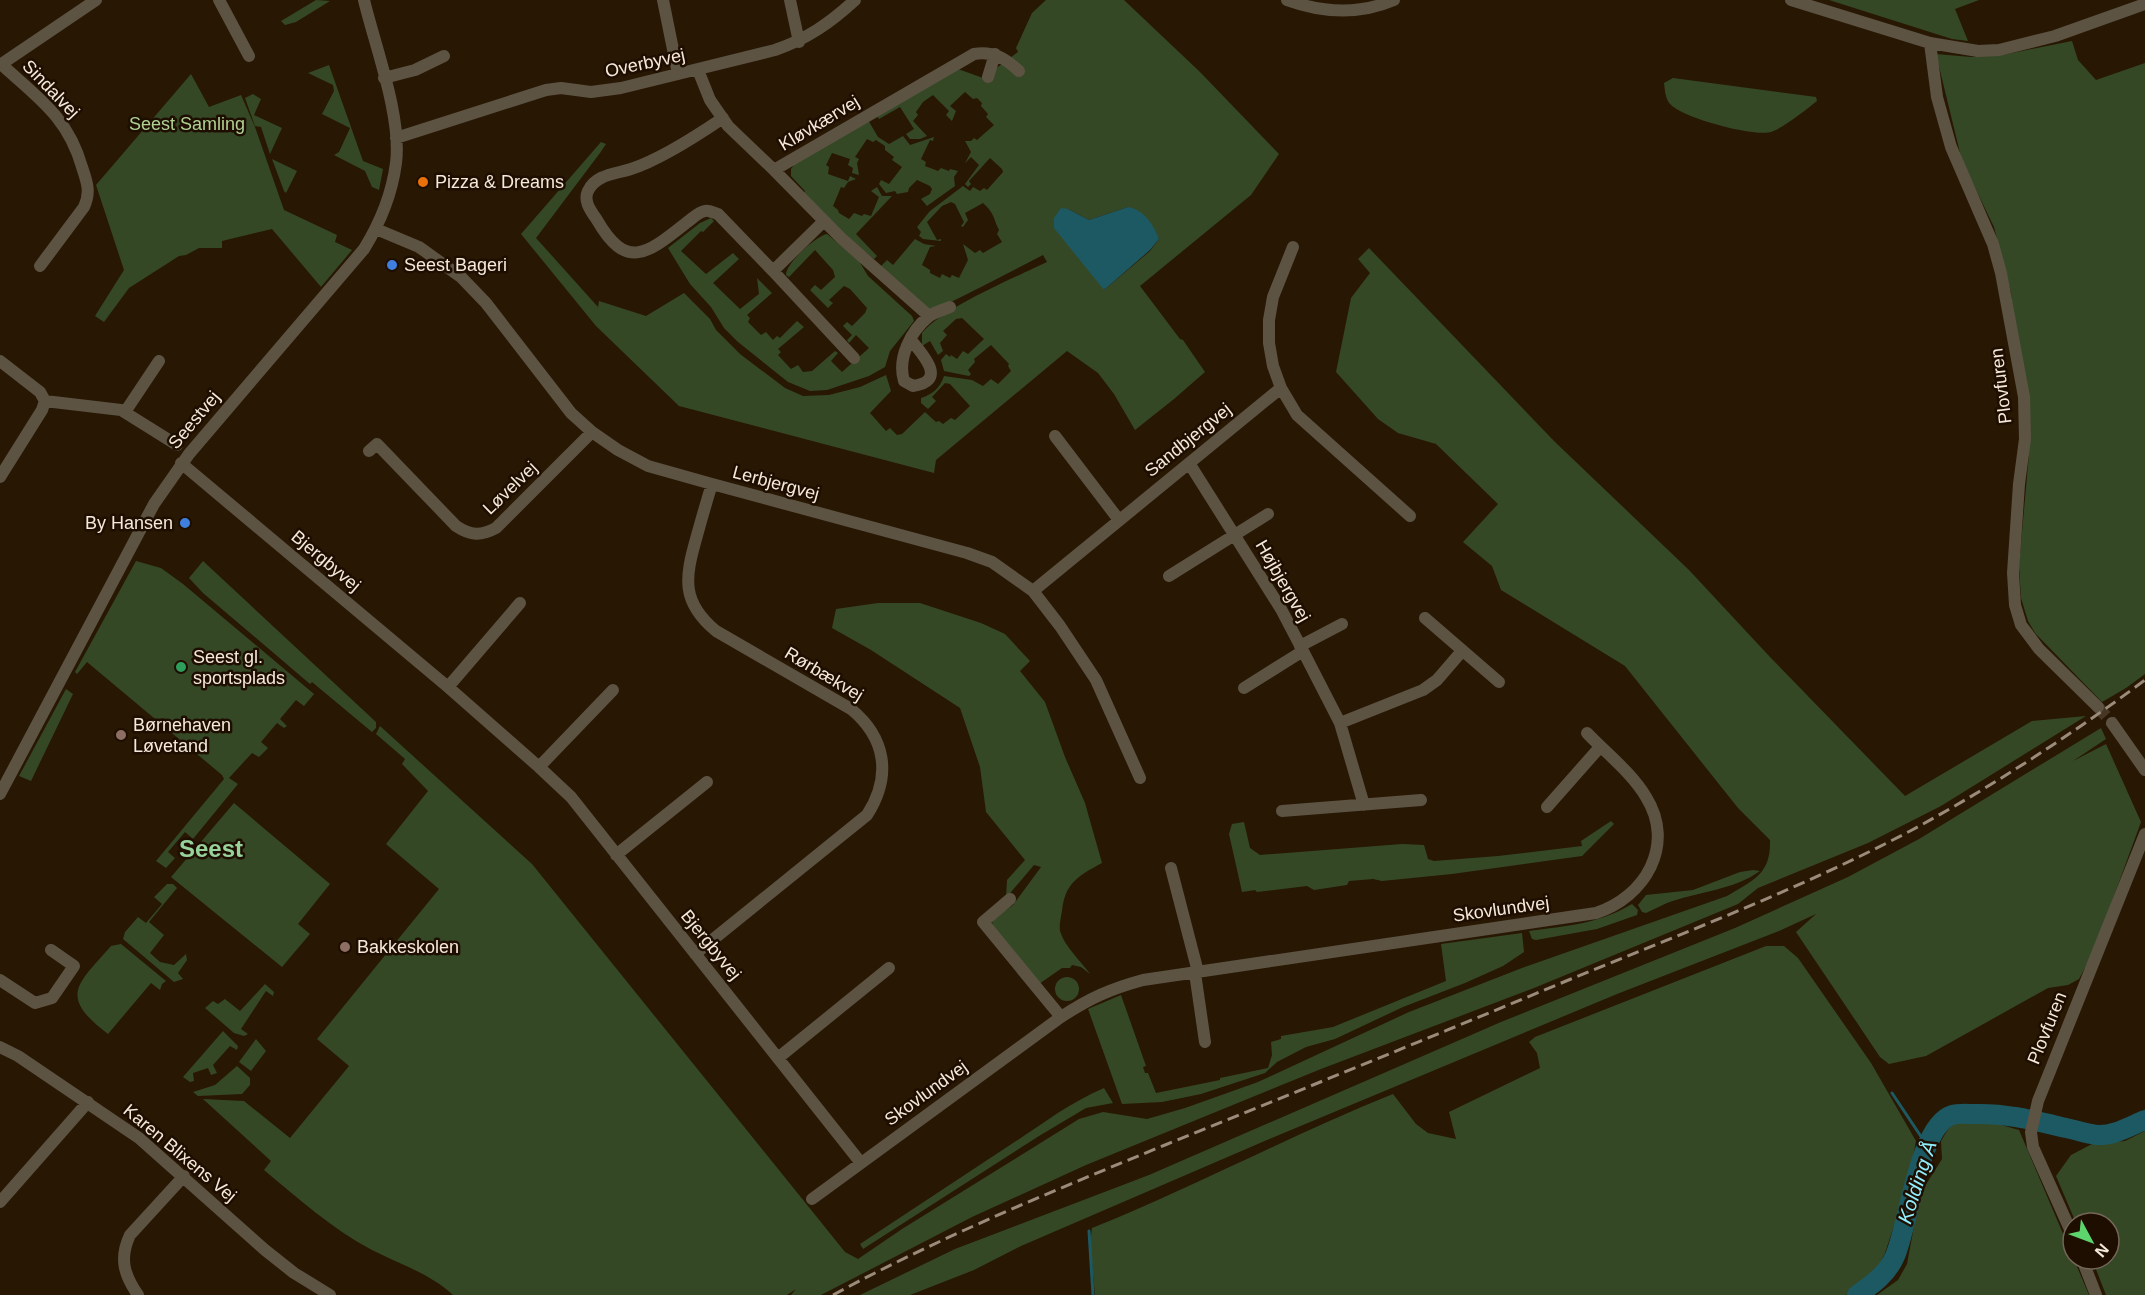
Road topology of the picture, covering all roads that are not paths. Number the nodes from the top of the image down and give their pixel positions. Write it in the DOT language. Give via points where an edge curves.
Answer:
graph roads {
  1 [pos="96,0"];
  2 [pos="219,0"];
  3 [pos="364,0"];
  4 [pos="663,0"];
  5 [pos="790,0"];
  6 [pos="855,0"];
  7 [pos="1287,0"];
  8 [pos="1394,0"];
  9 [pos="1791,0"];
  10 [pos="2145,4"];
  11 [pos="799,42"];
  12 [pos="1930,43"];
  13 [pos="995,54"];
  14 [pos="249,56"];
  15 [pos="444,56"];
  16 [pos="1,64"];
  17 [pos="698,70"];
  18 [pos="1019,72"];
  19 [pos="678,74"];
  20 [pos="988,77"];
  21 [pos="384,78"];
  22 [pos="723,118"];
  23 [pos="396,138"];
  24 [pos="774,170"];
  25 [pos="824,221"];
  26 [pos="376,229"];
  27 [pos="1293,247"];
  28 [pos="40,266"];
  29 [pos="773,271"];
  30 [pos="950,307"];
  31 [pos="929,316"];
  32 [pos="911,340"];
  33 [pos="854,358"];
  34 [pos="0,361"];
  35 [pos="159,361"];
  36 [pos="1281,388"];
  37 [pos="45,401"];
  38 [pos="125,412"];
  39 [pos="592,432"];
  40 [pos="1055,436"];
  41 [pos="177,445"];
  42 [pos="369,452"];
  43 [pos="182,463"];
  44 [pos="1189,463"];
  45 [pos="0,477"];
  46 [pos="711,484"];
  47 [pos="1268,514"];
  48 [pos="1410,516"];
  49 [pos="1119,520"];
  50 [pos="1235,534"];
  51 [pos="1169,576"];
  52 [pos="1033,591"];
  53 [pos="520,603"];
  54 [pos="1425,618"];
  55 [pos="1342,624"];
  56 [pos="1301,649"];
  57 [pos="1462,651"];
  58 [pos="1499,682"];
  59 [pos="448,687"];
  60 [pos="1244,688"];
  61 [pos="613,690"];
  62 [pos="2098,706"];
  63 [pos="1340,723"];
  64 [pos="2112,723"];
  65 [pos="1587,733"];
  66 [pos="1600,747"];
  67 [pos="539,767"];
  68 [pos="2145,770"];
  69 [pos="1140,778"];
  70 [pos="707,783"];
  71 [pos="0,794"];
  72 [pos="1421,800"];
  73 [pos="1364,805"];
  74 [pos="1547,807"];
  75 [pos="1282,812"];
  76 [pos="2145,834"];
  77 [pos="616,855"];
  78 [pos="1171,868"];
  79 [pos="1011,899"];
  80 [pos="51,950"];
  81 [pos="695,954"];
  82 [pos="889,968"];
  83 [pos="1197,973"];
  84 [pos="0,980"];
  85 [pos="1061,1017"];
  86 [pos="1205,1042"];
  87 [pos="0,1047"];
  88 [pos="778,1058"];
  89 [pos="88,1102"];
  90 [pos="861,1163"];
  91 [pos="184,1176"];
  92 [pos="812,1199"];
  93 [pos="0,1202"];
  94 [pos="2062,1211"];
  95 [pos="2087,1271"];
  96 [pos="138,1295"];
  97 [pos="330,1295"];
  98 [pos="2096,1295"];
  1 -- 16 [label="street"];
  2 -- 14 [label="street"];
  3 -- 21 [label="street, Seestvej"];
  4 -- 19 [label="street"];
  5 -- 11 [label="street"];
  6 -- 11 [label="street, Overbyvej"];
  7 -- 8 [label="street" via="1326,11 1347,11"];
  9 -- 12 [label="street"];
  10 -- 12 [label="street" via="2055,36 1999,50 1962,50"];
  11 -- 17 [label="street, Overbyvej"];
  12 -- 62 [label="street, Plovfuren" via="1937,97 1951,147 1993,244 2001,273 2024,398 2014,605 2021,624 2039,649"];
  13 -- 18 [label="street"];
  13 -- 20 [label="street"];
  13 -- 24 [label="street, Kløvkærvej" via="974,54"];
  15 -- 21 [label="street" via="415,70"];
  16 -- 28 [label="street, Sindalvej" via="69,132 89,190 84,207"];
  17 -- 19 [label="street, Overbyvej"];
  17 -- 22 [label="street, Kløvkærvej" via="710,100"];
  19 -- 23 [label="street, Overbyvej" via="611,90 546,90"];
  21 -- 23 [label="street, Seestvej"];
  22 -- 24 [label="street, Kløvkærvej"];
  22 -- 29 [label="street" via="651,160 613,172 592,184 587,203 607,237 618,248 631,253 661,243 698,214 707,210 718,214"];
  23 -- 26 [label="street, Seestvej" via="391,185"];
  24 -- 25 [label="street"];
  25 -- 29 [label="street"];
  25 -- 31 [label="street"];
  26 -- 39 [label="street, Lerbjergvej" via="419,247 461,277 486,303 571,413"];
  26 -- 43 [label="street, Seestvej" via="364,249"];
  27 -- 36 [label="street" via="1273,297 1269,320 1273,366"];
  29 -- 33 [label="street"];
  30 -- 31 [label="street"];
  31 -- 32 [label="street"];
  34 -- 37 [label="street" via="40,392"];
  35 -- 38 [label="street"];
  36 -- 44 [label="street, Sandbjergvej"];
  36 -- 48 [label="street" via="1298,415"];
  37 -- 38 [label="street"];
  37 -- 45 [label="street"];
  38 -- 41 [label="street"];
  39 -- 42 [label="street, Løvelvej" via="496,528 476,535 456,526 377,444"];
  39 -- 46 [label="street, Lerbjergvej" via="648,466"];
  40 -- 49 [label="street"];
  43 -- 59 [label="street, Bjergbyvej"];
  43 -- 71 [label="street, Seestvej" via="154,504"];
  44 -- 49 [label="street, Sandbjergvej"];
  44 -- 50 [label="street, Højbjergvej"];
  46 -- 52 [label="street, Lerbjergvej" via="967,553 992,562"];
  46 -- 81 [label="street, Rørbækvej" via="688,574 689,594 698,613 716,631 861,717 879,745 883,765 874,804 857,824"];
  47 -- 50 [label="street, Højbjergvej"];
  49 -- 52 [label="street, Sandbjergvej"];
  50 -- 51 [label="street, Højbjergvej"];
  50 -- 56 [label="street, Højbjergvej"];
  52 -- 69 [label="street, Lerbjergvej" via="1096,680"];
  53 -- 59 [label="street"];
  54 -- 57 [label="street"];
  55 -- 56 [label="street, Højbjergvej"];
  56 -- 60 [label="street, Højbjergvej"];
  56 -- 63 [label="street, Højbjergvej"];
  57 -- 58 [label="street"];
  57 -- 63 [label="street" via="1423,690"];
  59 -- 67 [label="street, Bjergbyvej"];
  61 -- 67 [label="street"];
  63 -- 73 [label="street, Højbjergvej"];
  64 -- 68 [label="street"];
  65 -- 66 [label="street, Skovlundvej"];
  66 -- 74 [label="street"];
  66 -- 83 [label="street, Skovlundvej" via="1648,798 1657,826 1656,855 1651,868 1623,902 1596,913"];
  67 -- 77 [label="street, Bjergbyvej" via="570,797"];
  70 -- 77 [label="street"];
  72 -- 73 [label="street"];
  73 -- 75 [label="street"];
  76 -- 94 [label="street, Plovfuren" via="2036,1108 2031,1132 2033,1147"];
  77 -- 81 [label="street, Bjergbyvej"];
  78 -- 83 [label="street"];
  79 -- 85 [label="street" via="983,922"];
  80 -- 84 [label="street" via="74,966 52,998 35,1003"];
  81 -- 88 [label="street, Bjergbyvej"];
  82 -- 88 [label="street"];
  83 -- 85 [label="street, Skovlundvej" via="1110,989"];
  83 -- 86 [label="street"];
  85 -- 90 [label="street, Skovlundvej"];
  87 -- 89 [label="street, Karen Blixens Vej"];
  88 -- 90 [label="street, Bjergbyvej"];
  89 -- 91 [label="street, Karen Blixens Vej"];
  89 -- 93 [label="street"];
  90 -- 92 [label="street, Skovlundvej"];
  91 -- 96 [label="street" via="125,1245 125,1273"];
  91 -- 97 [label="street, Karen Blixens Vej" via="294,1274"];
  95 -- 98 [label="street"];
}
